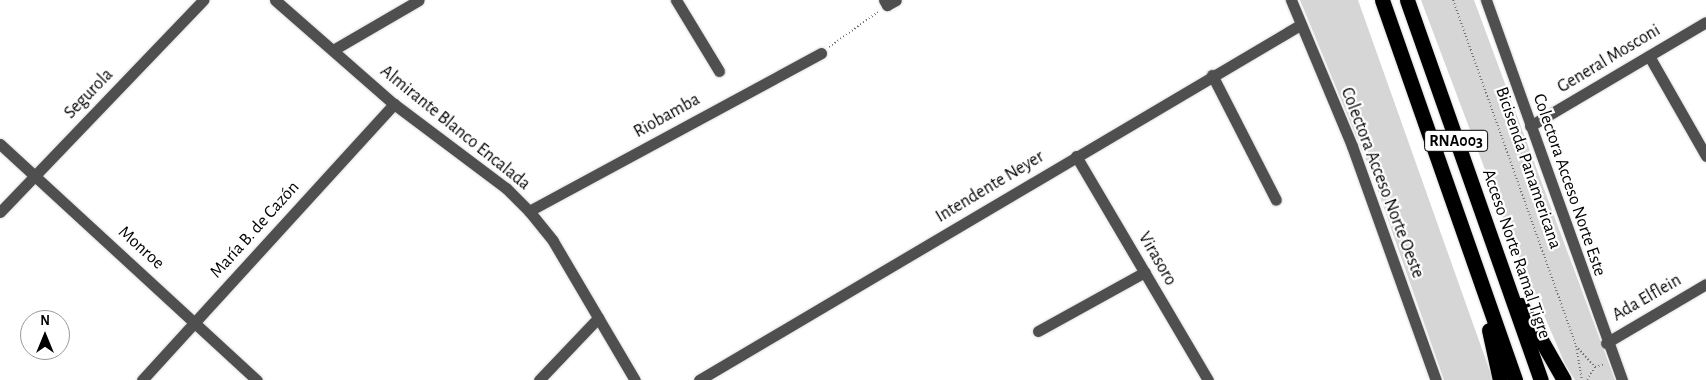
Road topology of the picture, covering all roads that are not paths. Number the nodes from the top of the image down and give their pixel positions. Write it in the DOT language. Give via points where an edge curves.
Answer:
graph roads {
  1 [pos="203,0"];
  2 [pos="275,0"];
  3 [pos="419,0"];
  4 [pos="676,0"];
  5 [pos="1291,0"];
  6 [pos="1382,0"];
  7 [pos="1407,0"];
  8 [pos="1486,0"];
  9 [pos="1706,22"];
  10 [pos="1300,24"];
  11 [pos="333,50"];
  12 [pos="821,53"];
  13 [pos="1649,56"];
  14 [pos="719,71"];
  15 [pos="1212,75"];
  16 [pos="394,104"];
  17 [pos="1530,126"];
  18 [pos="0,144"];
  19 [pos="1076,156"];
  20 [pos="1706,156"];
  21 [pos="34,176"];
  22 [pos="1276,200"];
  23 [pos="530,211"];
  24 [pos="0,212"];
  25 [pos="1469,246"];
  26 [pos="1145,272"];
  27 [pos="1506,281"];
  28 [pos="1706,284"];
  29 [pos="598,318"];
  30 [pos="196,321"];
  31 [pos="1038,331"];
  32 [pos="1606,343"];
  33 [pos="142,380"];
  34 [pos="257,380"];
  35 [pos="539,380"];
  36 [pos="635,380"];
  37 [pos="699,380"];
  38 [pos="1208,380"];
  39 [pos="1436,380"];
  40 [pos="1500,380"];
  41 [pos="1515,380"];
  42 [pos="1540,380"];
  43 [pos="1564,380"];
  44 [pos="1622,380"];
  1 -- 21 [label="street, Segurola"];
  2 -- 11 [label="street, Almirante Blanco Encalada"];
  3 -- 11 [label="street"];
  4 -- 14 [label="street"];
  5 -- 10 [label="street, Colectora Acceso Norte Oeste"];
  6 -- 25 [label="highway, RNA003"];
  7 -- 27 [label="highway, Acceso Norte Ramal Tigre / RNA003"];
  8 -- 17 [label="street, Colectora Acceso Norte Este"];
  9 -- 13 [label="street, General Mosconi"];
  10 -- 15 [label="street, Intendente Neyer"];
  10 -- 39 [label="street, Colectora Acceso Norte Oeste" via="1352,146"];
  11 -- 16 [label="street, Almirante Blanco Encalada"];
  12 -- 23 [label="street, Riobamba"];
  13 -- 17 [label="street, General Mosconi"];
  13 -- 20 [label="street"];
  15 -- 19 [label="street, Intendente Neyer"];
  15 -- 22 [label="street"];
  16 -- 23 [label="street, Almirante Blanco Encalada" via="506,188"];
  16 -- 30 [label="street, María B. de Cazón"];
  17 -- 32 [label="street, Colectora Acceso Norte Este"];
  18 -- 21 [label="street, Monroe"];
  19 -- 26 [label="street, Virasoro"];
  19 -- 37 [label="street, Intendente Neyer"];
  21 -- 24 [label="street, Segurola"];
  21 -- 30 [label="street, Monroe"];
  23 -- 29 [label="street, Almirante Blanco Encalada" via="553,240"];
  25 -- 40 [label="highway"];
  25 -- 41 [label="highway, RNA003"];
  26 -- 31 [label="street"];
  26 -- 38 [label="street, Virasoro"];
  27 -- 42 [label="highway, Acceso Norte Ramal Tigre / RNA003"];
  27 -- 43 [label="highway"];
  28 -- 32 [label="street, Ada Elflein"];
  29 -- 35 [label="street"];
  29 -- 36 [label="street, Almirante Blanco Encalada"];
  30 -- 33 [label="street, María B. de Cazón"];
  30 -- 34 [label="street, Monroe"];
  32 -- 44 [label="street, Colectora Acceso Norte Este"];
}
